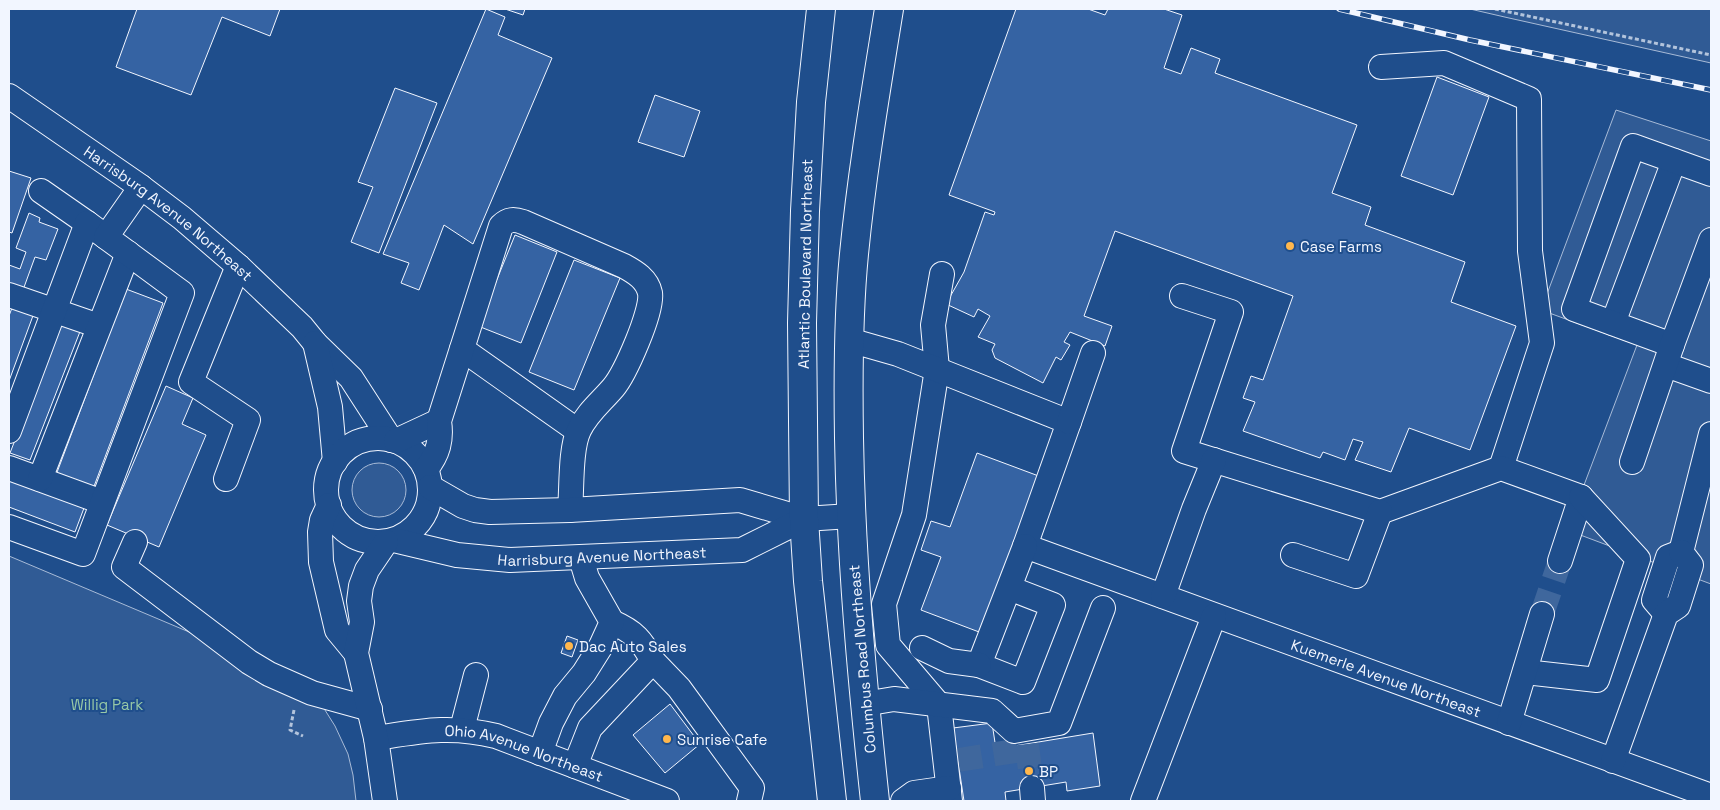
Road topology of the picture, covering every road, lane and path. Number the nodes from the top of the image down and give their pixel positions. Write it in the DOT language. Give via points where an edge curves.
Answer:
graph roads {
  1 [pos="821,9"];
  2 [pos="889,9"];
  3 [pos="1495,9"];
  4 [pos="1711,55"];
  5 [pos="1381,67"];
  6 [pos="9,96"];
  7 [pos="1674,161"];
  8 [pos="1711,174"];
  9 [pos="141,187"];
  10 [pos="41,191"];
  11 [pos="86,223"];
  12 [pos="106,237"];
  13 [pos="1711,240"];
  14 [pos="128,253"];
  15 [pos="238,266"];
  16 [pos="942,274"];
  17 [pos="9,295"];
  18 [pos="1182,296"];
  19 [pos="54,310"];
  20 [pos="1613,323"];
  21 [pos="99,326"];
  22 [pos="849,340"];
  23 [pos="315,343"];
  24 [pos="462,349"];
  25 [pos="1092,353"];
  26 [pos="1669,355"];
  27 [pos="937,369"];
  28 [pos="1711,381"];
  29 [pos="439,420"];
  30 [pos="1069,422"];
  31 [pos="9,431"];
  32 [pos="578,431"];
  33 [pos="1711,434"];
  34 [pos="393,440"];
  35 [pos="1214,460"];
  36 [pos="335,462"];
  37 [pos="1632,462"];
  38 [pos="9,468"];
  39 [pos="1501,468"];
  40 [pos="428,478"];
  41 [pos="40,479"];
  42 [pos="226,480"];
  43 [pos="1581,497"];
  44 [pos="102,502"];
  45 [pos="329,505"];
  46 [pos="570,510"];
  47 [pos="1380,512"];
  48 [pos="850,516"];
  49 [pos="804,519"];
  50 [pos="9,527"];
  51 [pos="390,541"];
  52 [pos="135,542"];
  53 [pos="1026,546"];
  54 [pos="1293,555"];
  55 [pos="581,558"];
  56 [pos="1560,561"];
  57 [pos="1009,588"];
  58 [pos="1163,596"];
  59 [pos="1103,608"];
  60 [pos="1542,614"];
  61 [pos="1214,616"];
  62 [pos="612,622"];
  63 [pos="922,648"];
  64 [pos="356,653"];
  65 [pos="653,661"];
  66 [pos="979,664"];
  67 [pos="1525,672"];
  68 [pos="476,675"];
  69 [pos="300,688"];
  70 [pos="864,704"];
  71 [pos="939,705"];
  72 [pos="370,709"];
  73 [pos="1509,723"];
  74 [pos="462,729"];
  75 [pos="303,736"];
  76 [pos="376,738"];
  77 [pos="540,753"];
  78 [pos="1613,760"];
  79 [pos="575,766"];
  80 [pos="949,795"];
  81 [pos="1711,796"];
  82 [pos="385,801"];
  83 [pos="667,801"];
  84 [pos="750,801"];
  85 [pos="832,801"];
  86 [pos="875,801"];
  87 [pos="903,801"];
  88 [pos="1143,801"];
  1 -- 49 [label="highway, Atlantic Boulevard Northeast" via="804,211"];
  2 -- 22 [label="highway" via="854,255"];
  3 -- 4 [label="path"];
  5 -- 39 [label="street" via="1444,64 1528,100 1530,251 1542,343"];
  6 -- 9 [label="street, Harrisburg Avenue Northeast"];
  7 -- 8 [label="street"];
  7 -- 20 [label="street"];
  7 -- 20 [label="street" via="1633,146 1574,309"];
  9 -- 12 [label="street"];
  9 -- 15 [label="street, Harrisburg Avenue Northeast"];
  10 -- 11 [label="street"];
  11 -- 12 [label="street"];
  11 -- 19 [label="street"];
  12 -- 14 [label="street"];
  13 -- 26 [label="street"];
  14 -- 21 [label="street"];
  14 -- 44 [label="street" via="182,293"];
  15 -- 23 [label="street, Harrisburg Avenue Northeast" via="289,313"];
  15 -- 42 [label="street" via="191,382 248,420"];
  16 -- 27 [label="street" via="933,325"];
  17 -- 19 [label="street"];
  18 -- 35 [label="street" via="1231,312 1184,451"];
  19 -- 21 [label="street"];
  19 -- 31 [label="street"];
  20 -- 26 [label="street"];
  21 -- 41 [label="street"];
  22 -- 27 [label="street"];
  22 -- 48 [label="highway"];
  23 -- 34 [label="street, Harrisburg Avenue Northeast" via="351,378"];
  23 -- 36 [label="street, Harrisburg Avenue Northeast" via="330,408"];
  24 -- 29 [label="street"];
  24 -- 32 [label="street"];
  24 -- 32 [label="street" via="501,226 505,222 523,222 633,271 646,282 650,300 647,313 621,376"];
  25 -- 30 [label="street"];
  26 -- 28 [label="street"];
  26 -- 37 [label="street"];
  27 -- 30 [label="street"];
  27 -- 71 [label="street" via="914,515 884,604 888,645"];
  29 -- 34 [label="street"];
  29 -- 40 [label="street" via="441,435"];
  30 -- 53 [label="street"];
  32 -- 46 [label="street"];
  33 -- 78 [label="street" via="1681,552 1691,565 1678,606 1666,614"];
  34 -- 36 [label="street" via="375,438 360,442 345,450"];
  34 -- 40 [label="street" via="414,452 423,462"];
  35 -- 47 [label="street"];
  35 -- 58 [label="street"];
  36 -- 45 [label="street" via="327,483"];
  38 -- 41 [label="street"];
  39 -- 43 [label="street"];
  39 -- 47 [label="street"];
  40 -- 46 [label="street, Harrisburg Avenue Northeast" via="459,504 475,510"];
  40 -- 51 [label="street" via="428,504 421,520 409,532"];
  41 -- 44 [label="street"];
  43 -- 56 [label="street"];
  43 -- 67 [label="street" via="1638,559 1597,680"];
  44 -- 50 [label="street" via="83,554"];
  45 -- 51 [label="street" via="334,518 350,534 364,540"];
  45 -- 64 [label="street" via="320,532 321,562 337,630"];
  46 -- 49 [label="street, Harrisburg Avenue Northeast" via="740,500"];
  47 -- 54 [label="street" via="1356,576"];
  48 -- 49 [label="street, Harrisburg Avenue Northeast"];
  48 -- 70 [label="highway, Columbus Road Northeast"];
  49 -- 55 [label="street, Harrisburg Avenue Northeast" via="742,550"];
  49 -- 85 [label="highway"];
  51 -- 55 [label="street, Harrisburg Avenue Northeast" via="484,558"];
  51 -- 64 [label="street" via="367,570 361,586 362,622"];
  52 -- 69 [label="street" via="124,567 249,662"];
  53 -- 57 [label="street"];
  53 -- 58 [label="street, Kuemerle Avenue Northeast"];
  55 -- 62 [label="street" via="587,578"];
  57 -- 66 [label="street"];
  57 -- 66 [label="street" via="1052,605 1023,682"];
  58 -- 61 [label="street, Kuemerle Avenue Northeast"];
  59 -- 71 [label="street" via="1059,723 1026,737 1014,731 992,711"];
  60 -- 67 [label="street"];
  61 -- 73 [label="street, Kuemerle Avenue Northeast"];
  61 -- 88 [label="street"];
  62 -- 65 [label="street" via="642,641"];
  62 -- 77 [label="street" via="584,673 565,696"];
  63 -- 66 [label="street" via="950,662"];
  64 -- 72 [label="street"];
  65 -- 79 [label="street" via="590,728"];
  65 -- 84 [label="street" via="680,688 752,788"];
  67 -- 73 [label="street"];
  68 -- 74 [label="street"];
  69 -- 72 [label="street"];
  69 -- 75 [label="path" via="290,730"];
  70 -- 71 [label="street" via="894,699"];
  70 -- 86 [label="highway, Columbus Road Northeast"];
  71 -- 80 [label="street" via="952,761"];
  72 -- 76 [label="street"];
  73 -- 78 [label="street, Kuemerle Avenue Northeast"];
  74 -- 76 [label="street, Ohio Avenue Northeast" via="427,730"];
  74 -- 77 [label="street, Ohio Avenue Northeast" via="496,736"];
  76 -- 82 [label="street"];
  77 -- 79 [label="street, Ohio Avenue Northeast"];
  78 -- 81 [label="street, Kuemerle Avenue Northeast"];
  79 -- 83 [label="street, Ohio Avenue Northeast"];
  80 -- 87 [label="street" via="914,793"];
}
